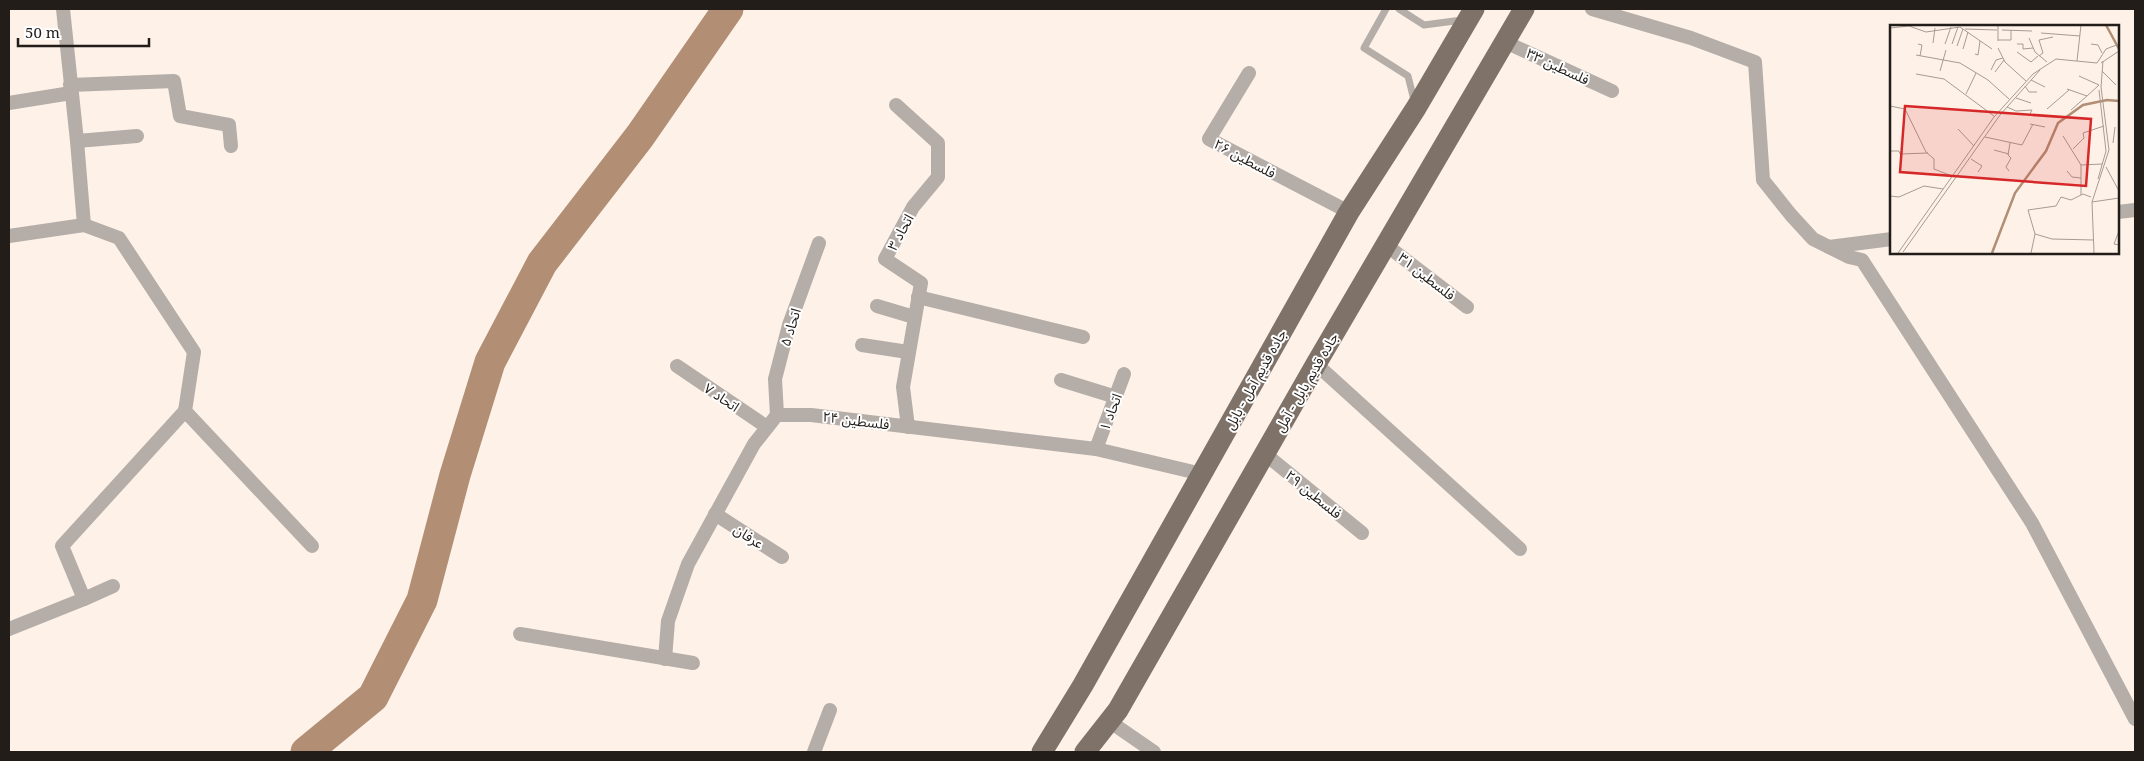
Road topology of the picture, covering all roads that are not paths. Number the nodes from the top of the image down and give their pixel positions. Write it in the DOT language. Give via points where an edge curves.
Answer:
graph roads {
  1 [pos="63,9"];
  2 [pos="1386,9"];
  3 [pos="1399,9"];
  4 [pos="1524,9"];
  5 [pos="1592,9"];
  6 [pos="1471,14"];
  7 [pos="1505,42"];
  8 [pos="1249,73"];
  9 [pos="71,89"];
  10 [pos="1612,91"];
  11 [pos="9,103"];
  12 [pos="896,105"];
  13 [pos="1416,108"];
  14 [pos="137,136"];
  15 [pos="77,142"];
  16 [pos="231,146"];
  17 [pos="2135,210"];
  18 [pos="1349,212"];
  19 [pos="2119,212"];
  20 [pos="84,225"];
  21 [pos="9,236"];
  22 [pos="1890,239"];
  23 [pos="819,243"];
  24 [pos="1386,245"];
  25 [pos="1829,247"];
  26 [pos="918,297"];
  27 [pos="877,306"];
  28 [pos="1467,307"];
  29 [pos="914,317"];
  30 [pos="1083,337"];
  31 [pos="862,346"];
  32 [pos="908,352"];
  33 [pos="1316,364"];
  34 [pos="677,366"];
  35 [pos="1124,374"];
  36 [pos="1061,380"];
  37 [pos="1116,397"];
  38 [pos="185,411"];
  39 [pos="777,415"];
  40 [pos="767,427"];
  41 [pos="908,427"];
  42 [pos="1096,449"];
  43 [pos="1265,454"];
  44 [pos="1202,474"];
  45 [pos="715,514"];
  46 [pos="1362,533"];
  47 [pos="312,546"];
  48 [pos="1520,549"];
  49 [pos="782,557"];
  50 [pos="113,586"];
  51 [pos="84,599"];
  52 [pos="9,629"];
  53 [pos="520,634"];
  54 [pos="665,659"];
  55 [pos="693,663"];
  56 [pos="830,710"];
  57 [pos="2135,719"];
  58 [pos="1109,721"];
  59 [pos="814,752"];
  60 [pos="1042,752"];
  61 [pos="1085,752"];
  62 [pos="1154,752"];
  1 -- 9 [label="street"];
  2 -- 13 [label="lane" via="1364,48 1408,76"];
  3 -- 6 [label="lane" via="1424,25"];
  4 -- 7 [label="main road, جاده قدیم بابل - آمل"];
  5 -- 25 [label="street" via="1691,38 1755,62 1763,180 1813,239"];
  6 -- 13 [label="main road, جاده قدیم آمل - بابل"];
  7 -- 10 [label="street, فلسطین ۳۳"];
  7 -- 24 [label="main road, جاده قدیم بابل - آمل"];
  8 -- 18 [label="street, فلسطين ٢۶" via="1209,139"];
  9 -- 11 [label="street"];
  9 -- 15 [label="street"];
  9 -- 16 [label="street" via="174,81 180,116 229,125"];
  12 -- 26 [label="street, اتحاد ۳" via="938,143 938,176 913,207 885,258 921,284"];
  13 -- 18 [label="main road, جاده قدیم آمل - بابل"];
  14 -- 15 [label="street"];
  15 -- 20 [label="street"];
  17 -- 19 [label="street"];
  18 -- 44 [label="main road, جاده قدیم آمل - بابل"];
  20 -- 21 [label="street"];
  20 -- 38 [label="street" via="118,238 194,352"];
  22 -- 25 [label="street"];
  23 -- 39 [label="street, اتحاد ۵" via="789,325 775,379"];
  24 -- 28 [label="street, فلسطین ۳۱"];
  24 -- 33 [label="main road, جاده قدیم بابل - آمل"];
  25 -- 57 [label="street" via="1862,260 2032,523"];
  26 -- 29 [label="street, اتحاد ۳"];
  26 -- 30 [label="street"];
  27 -- 29 [label="street"];
  29 -- 32 [label="street, اتحاد ۳"];
  31 -- 32 [label="street"];
  32 -- 41 [label="street, اتحاد ۳" via="903,387"];
  33 -- 43 [label="main road, جاده قدیم بابل - آمل"];
  33 -- 48 [label="street"];
  34 -- 40 [label="street, اتحاد ۷"];
  35 -- 37 [label="street, اتحاد ۱"];
  36 -- 37 [label="street"];
  37 -- 42 [label="street, اتحاد ۱"];
  38 -- 47 [label="street"];
  38 -- 51 [label="street" via="62,546"];
  39 -- 40 [label="street"];
  39 -- 41 [label="street, فلسطین ۲۴" via="811,415"];
  40 -- 45 [label="street"];
  41 -- 42 [label="street, فلسطین ۲۴"];
  42 -- 44 [label="street, فلسطین ۲۴"];
  43 -- 46 [label="street, فلسطین ۲۹"];
  43 -- 58 [label="main road, جاده قدیم بابل - آمل"];
  44 -- 60 [label="main road, جاده قدیم آمل - بابل"];
  45 -- 49 [label="street, عرفان"];
  45 -- 54 [label="street" via="688,564 668,621"];
  50 -- 51 [label="street"];
  51 -- 52 [label="street"];
  53 -- 54 [label="street"];
  54 -- 55 [label="street"];
  56 -- 59 [label="street"];
  58 -- 61 [label="main road, جاده قدیم بابل - آمل"];
  58 -- 62 [label="street"];
}
